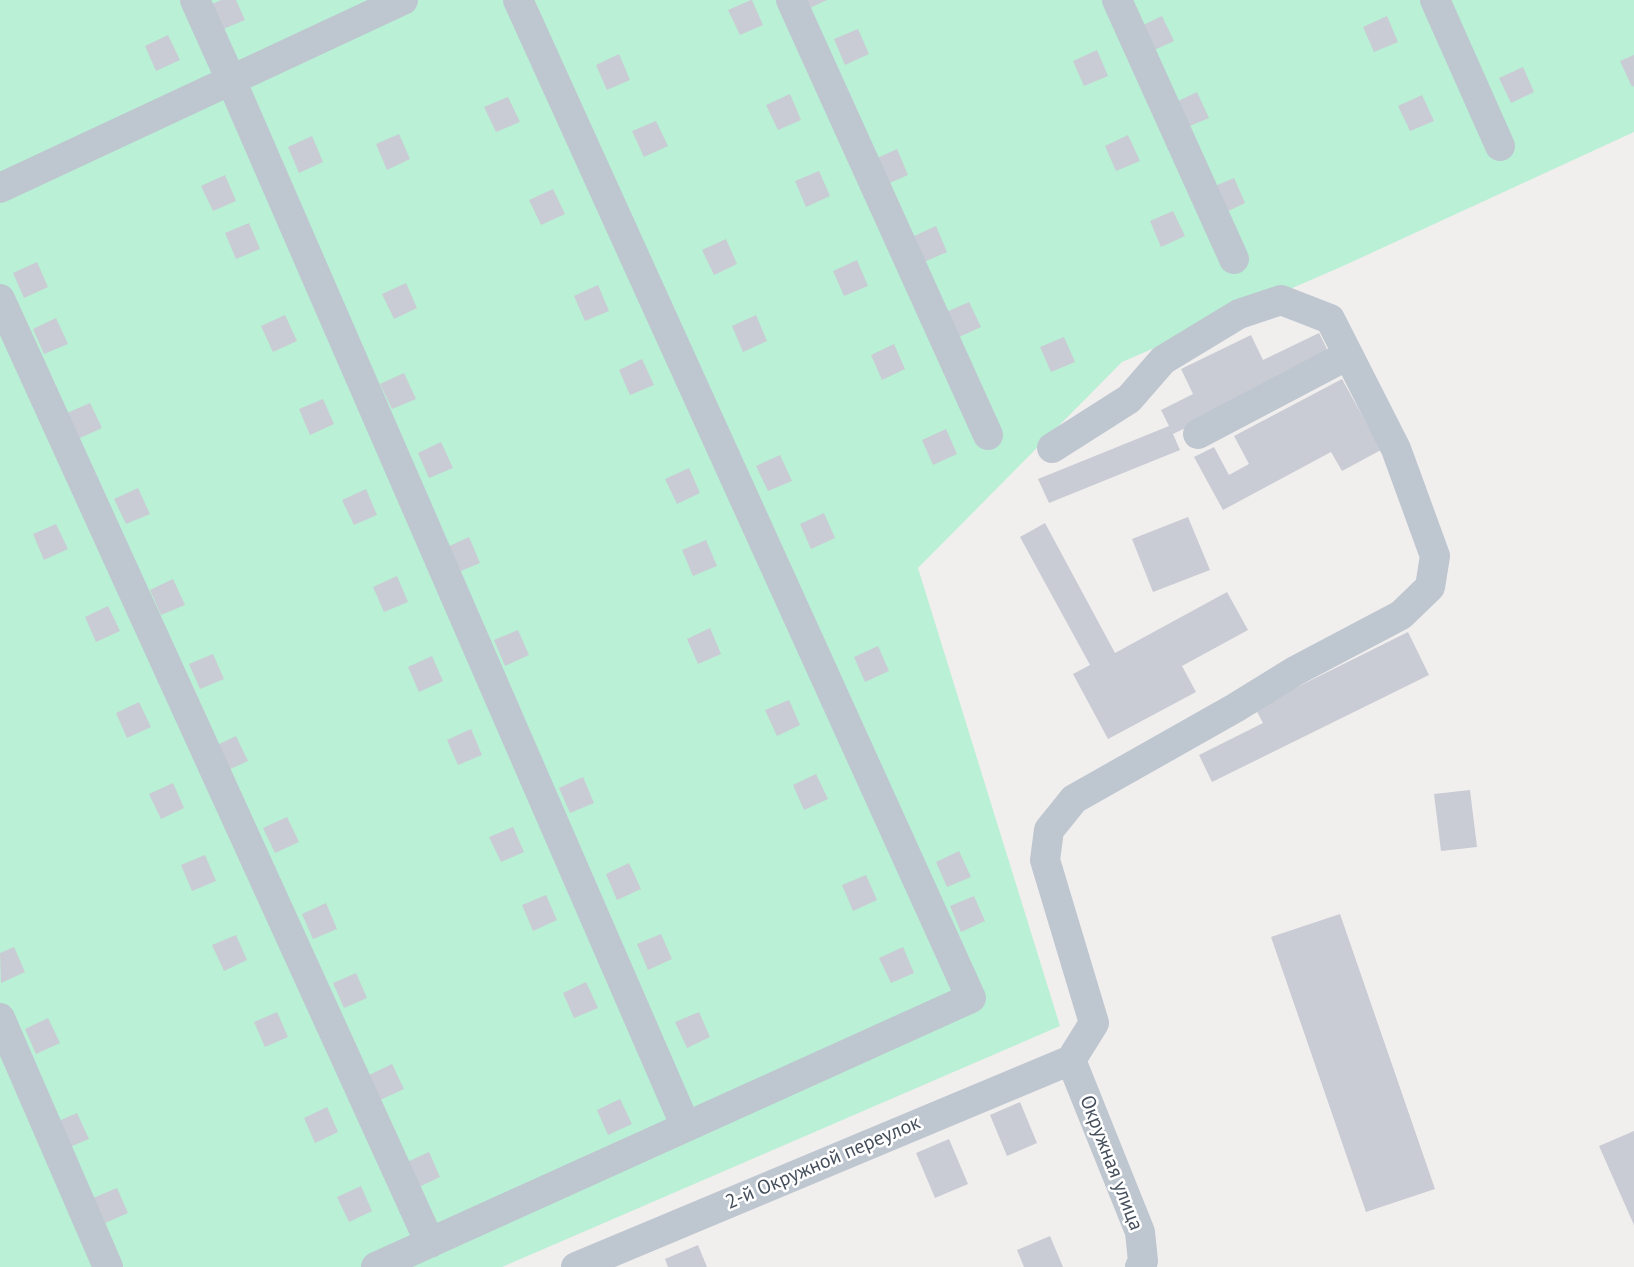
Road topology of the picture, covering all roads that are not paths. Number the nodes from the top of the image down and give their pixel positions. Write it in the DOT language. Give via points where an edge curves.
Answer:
graph roads {
  1 [pos="195,0"];
  2 [pos="403,0"];
  3 [pos="518,0"];
  4 [pos="791,0"];
  5 [pos="1117,0"];
  6 [pos="1435,0"];
  7 [pos="231,80"];
  8 [pos="1500,146"];
  9 [pos="0,188"];
  10 [pos="1234,259"];
  11 [pos="0,299"];
  12 [pos="1348,355"];
  13 [pos="1198,434"];
  14 [pos="988,435"];
  15 [pos="1052,448"];
  16 [pos="0,1017"];
  17 [pos="1071,1060"];
  18 [pos="686,1127"];
  19 [pos="430,1243"];
  20 [pos="108,1267"];
  21 [pos="376,1267"];
  22 [pos="576,1267"];
  23 [pos="1140,1267"];
  1 -- 7 [label="street"];
  2 -- 7 [label="street"];
  3 -- 18 [label="street" via="971,998"];
  4 -- 14 [label="street"];
  5 -- 10 [label="street"];
  6 -- 8 [label="street"];
  7 -- 9 [label="street"];
  7 -- 18 [label="street"];
  11 -- 19 [label="street"];
  12 -- 13 [label="street"];
  12 -- 15 [label="street" via="1330,319 1281,300 1239,314 1163,360 1129,399"];
  12 -- 17 [label="street" via="1396,449 1435,556 1430,587 1401,615 1295,671 1074,799 1049,830 1045,860 1094,1023"];
  16 -- 20 [label="street"];
  17 -- 22 [label="street, 2-й Окружной переулок"];
  17 -- 23 [label="street, Окружная улица" via="1140,1232"];
  18 -- 19 [label="street"];
  19 -- 21 [label="street"];
}
